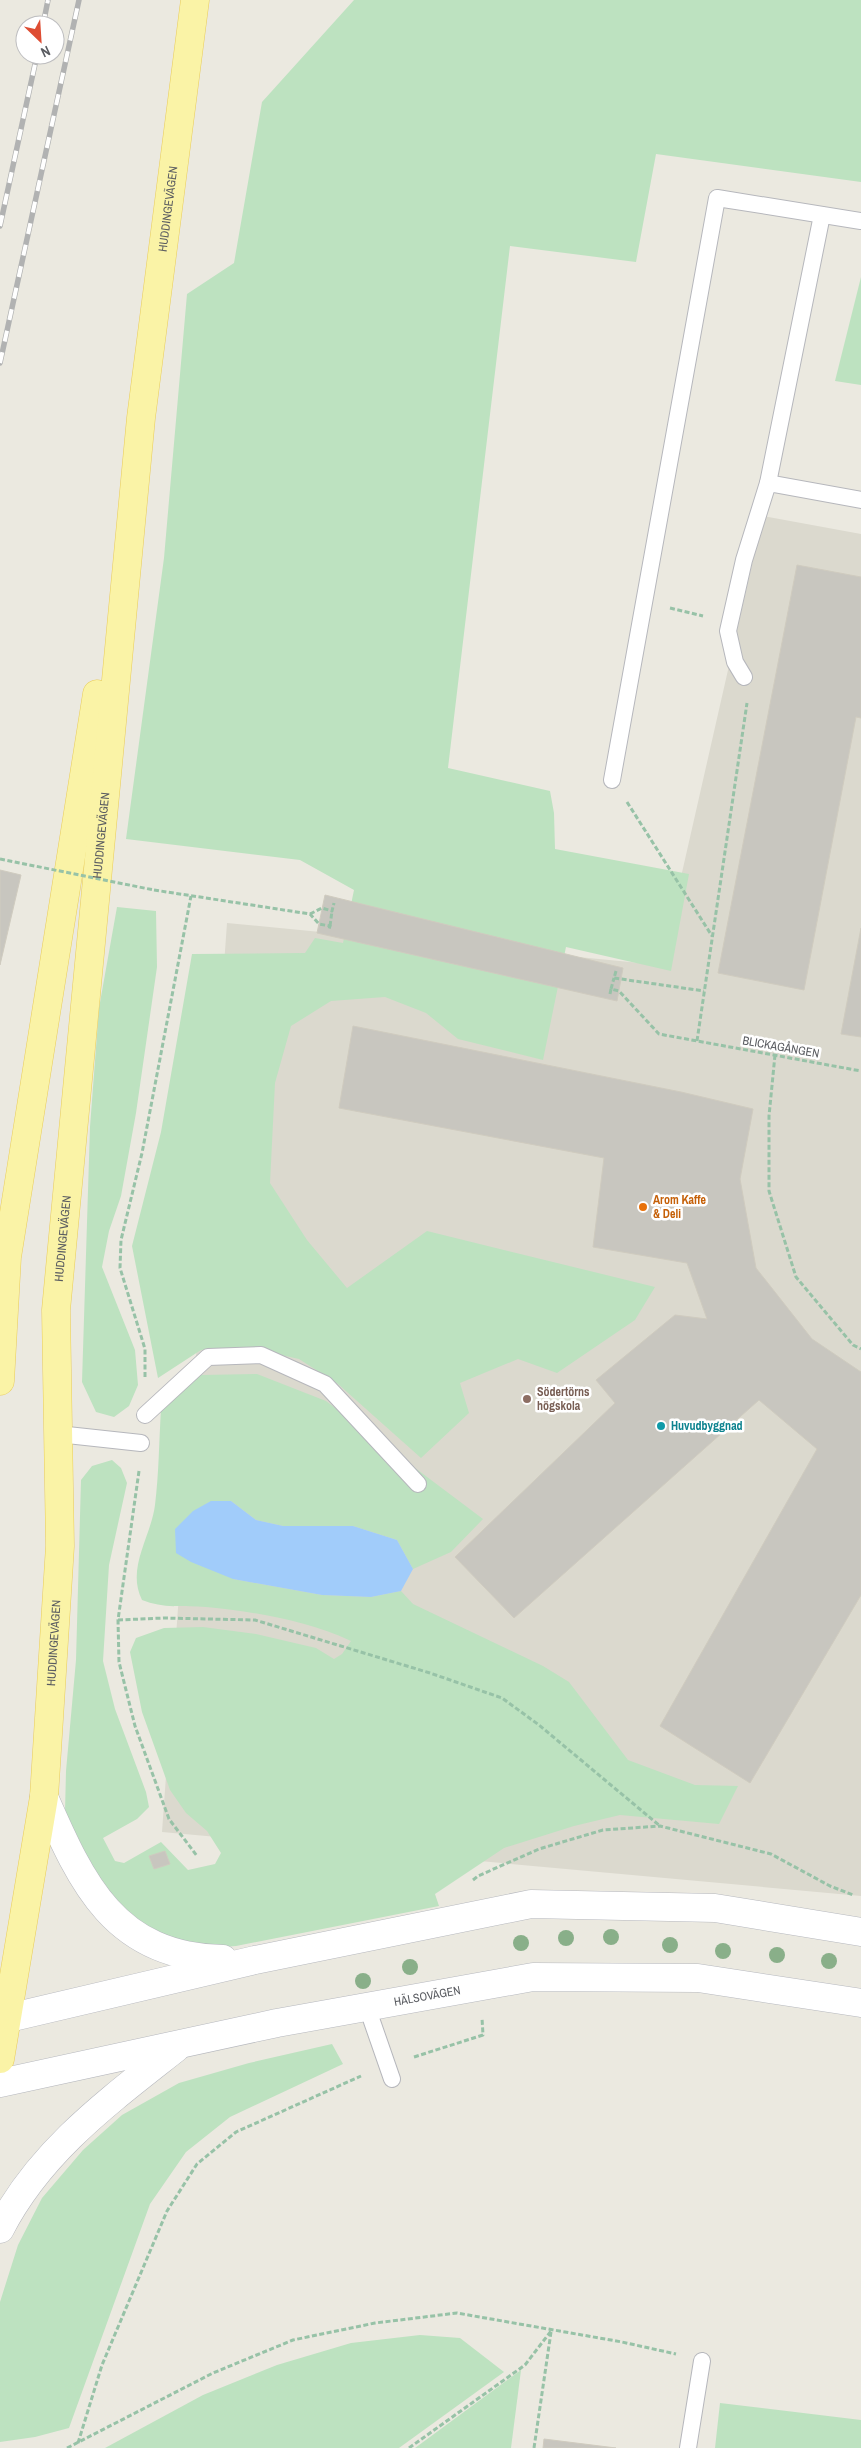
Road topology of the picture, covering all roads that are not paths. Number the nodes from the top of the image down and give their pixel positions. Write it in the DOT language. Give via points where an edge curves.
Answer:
graph roads {
  1 [pos="195,0"];
  2 [pos="822,215"];
  3 [pos="861,221"];
  4 [pos="141,418"];
  5 [pos="768,483"];
  6 [pos="861,500"];
  7 [pos="744,676"];
  8 [pos="612,780"];
  9 [pos="0,1381"];
  10 [pos="145,1415"];
  11 [pos="58,1434"];
  12 [pos="141,1443"];
  13 [pos="418,1484"];
  14 [pos="44,1797"];
  15 [pos="861,1932"];
  16 [pos="255,1960"];
  17 [pos="861,2003"];
  18 [pos="367,2007"];
  19 [pos="3,2020"];
  20 [pos="181,2044"];
  21 [pos="0,2059"];
  22 [pos="392,2079"];
  23 [pos="0,2083"];
  24 [pos="0,2229"];
  25 [pos="702,2360"];
  26 [pos="688,2448"];
  1 -- 4 [label="main road, HUDDINGEVÄGEN"];
  2 -- 3 [label="lane"];
  2 -- 5 [label="lane"];
  2 -- 8 [label="lane" via="717,198"];
  4 -- 9 [label="main road, HUDDINGEVÄGEN" via="6,1257"];
  4 -- 11 [label="main road, HUDDINGEVÄGEN" via="56,1310"];
  5 -- 6 [label="lane"];
  5 -- 7 [label="lane" via="744,560 728,630 735,662"];
  10 -- 13 [label="lane" via="208,1357 261,1355 325,1384"];
  11 -- 12 [label="lane"];
  11 -- 14 [label="main road, HUDDINGEVÄGEN" via="60,1546"];
  14 -- 16 [label="street" via="86,1885 134,1935 168,1952 198,1959"];
  14 -- 19 [label="main road, HUDDINGEVÄGEN"];
  15 -- 16 [label="street" via="716,1908 531,1904"];
  16 -- 19 [label="street"];
  17 -- 18 [label="street, HÄLSOVÄGEN" via="698,1978 533,1977"];
  18 -- 20 [label="street, HÄLSOVÄGEN"];
  18 -- 22 [label="lane"];
  19 -- 21 [label="main road, HUDDINGEVÄGEN"];
  20 -- 23 [label="street, HÄLSOVÄGEN"];
  20 -- 24 [label="street" via="104,2105 53,2152 15,2200"];
  25 -- 26 [label="lane"];
}
